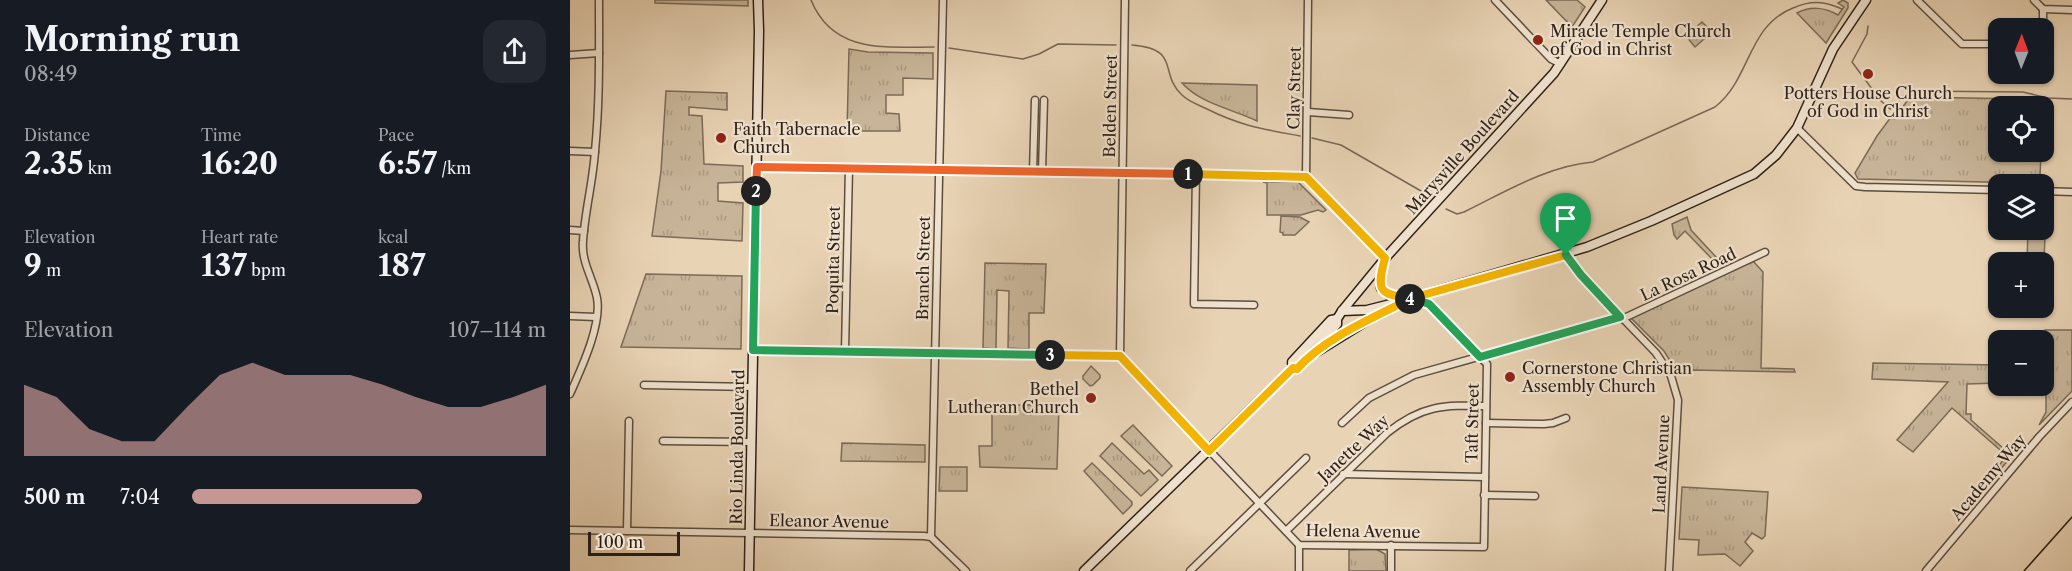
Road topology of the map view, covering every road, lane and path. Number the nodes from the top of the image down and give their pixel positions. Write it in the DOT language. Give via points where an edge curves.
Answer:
graph roads {
  1 [pos="599,0"];
  2 [pos="758,0"];
  3 [pos="943,0"];
  4 [pos="1125,0"];
  5 [pos="1308,0"];
  6 [pos="1495,0"];
  7 [pos="1602,0"];
  8 [pos="1917,0"];
  9 [pos="2034,0"];
  10 [pos="1861,2"];
  11 [pos="2043,9"];
  12 [pos="2072,10"];
  13 [pos="2043,18"];
  14 [pos="1988,44"];
  15 [pos="599,53"];
  16 [pos="570,55"];
  17 [pos="1561,64"];
  18 [pos="1035,100"];
  19 [pos="1044,100"];
  20 [pos="1035,109"];
  21 [pos="1044,110"];
  22 [pos="1308,112"];
  23 [pos="1349,115"];
  24 [pos="1797,128"];
  25 [pos="570,151"];
  26 [pos="595,152"];
  27 [pos="757,167"];
  28 [pos="849,168"];
  29 [pos="938,170"];
  30 [pos="1033,172"];
  31 [pos="1042,172"];
  32 [pos="1122,173"];
  33 [pos="1196,174"];
  34 [pos="1306,177"];
  35 [pos="1988,190"];
  36 [pos="2054,191"];
  37 [pos="2072,192"];
  38 [pos="570,230"];
  39 [pos="584,231"];
  40 [pos="1765,252"];
  41 [pos="1566,255"];
  42 [pos="1385,258"];
  43 [pos="1412,298"];
  44 [pos="1254,305"];
  45 [pos="1340,315"];
  46 [pos="570,316"];
  47 [pos="596,317"];
  48 [pos="1621,318"];
  49 [pos="1368,320"];
  50 [pos="753,350"];
  51 [pos="845,351"];
  52 [pos="935,353"];
  53 [pos="1120,356"];
  54 [pos="1480,357"];
  55 [pos="1305,360"];
  56 [pos="1293,368"];
  57 [pos="644,385"];
  58 [pos="753,387"];
  59 [pos="570,394"];
  60 [pos="2072,402"];
  61 [pos="1486,406"];
  62 [pos="1566,418"];
  63 [pos="629,421"];
  64 [pos="1342,423"];
  65 [pos="1486,423"];
  66 [pos="663,441"];
  67 [pos="752,442"];
  68 [pos="1209,451"];
  69 [pos="1306,458"];
  70 [pos="1343,474"];
  71 [pos="1485,477"];
  72 [pos="1484,495"];
  73 [pos="1535,496"];
  74 [pos="1260,504"];
  75 [pos="570,530"];
  76 [pos="627,531"];
  77 [pos="1286,531"];
  78 [pos="750,533"];
  79 [pos="931,537"];
  80 [pos="1299,545"];
  81 [pos="1391,545"];
  82 [pos="1484,548"];
  83 [pos="749,571"];
  84 [pos="966,571"];
  85 [pos="1084,571"];
  86 [pos="1190,571"];
  87 [pos="1299,571"];
  88 [pos="1391,571"];
  89 [pos="1669,571"];
  90 [pos="1926,571"];
  1 -- 15 [label="street"];
  2 -- 27 [label="main road, Rio Linda Boulevard"];
  3 -- 29 [label="street, Branch Street"];
  4 -- 32 [label="street, Belden Street"];
  5 -- 22 [label="street, Clay Street"];
  6 -- 17 [label="street" via="1551,59"];
  7 -- 17 [label="main road, Marysville Boulevard"];
  8 -- 14 [label="street" via="1962,44"];
  9 -- 11 [label="street"];
  10 -- 24 [label="main road" via="1833,49"];
  11 -- 12 [label="street"];
  11 -- 13 [label="street"];
  15 -- 16 [label="street"];
  15 -- 26 [label="street"];
  17 -- 42 [label="main road, Marysville Boulevard"];
  18 -- 20 [label="street"];
  19 -- 21 [label="street"];
  20 -- 21 [label="street"];
  20 -- 30 [label="street"];
  21 -- 31 [label="street"];
  22 -- 23 [label="street"];
  22 -- 34 [label="street, Clay Street"];
  24 -- 35 [label="street" via="1860,187"];
  24 -- 41 [label="main road" via="1776,155 1747,177"];
  25 -- 26 [label="street"];
  26 -- 39 [label="street"];
  27 -- 28 [label="street"];
  27 -- 50 [label="main road, Rio Linda Boulevard"];
  28 -- 29 [label="street"];
  28 -- 51 [label="street, Poquita Street"];
  29 -- 30 [label="street"];
  29 -- 52 [label="street, Branch Street"];
  30 -- 31 [label="street"];
  31 -- 32 [label="street"];
  32 -- 33 [label="street"];
  32 -- 53 [label="street, Belden Street"];
  33 -- 34 [label="street"];
  33 -- 44 [label="street" via="1194,304"];
  34 -- 42 [label="street"];
  36 -- 37 [label="street"];
  38 -- 39 [label="street"];
  39 -- 47 [label="street" via="584,264 596,293"];
  40 -- 48 [label="street, La Rosa Road"];
  41 -- 43 [label="main road"];
  41 -- 48 [label="street, Land Avenue"];
  42 -- 43 [label="main road" via="1381,288 1390,296"];
  42 -- 45 [label="main road, Marysville Boulevard"];
  43 -- 45 [label="main road"];
  43 -- 49 [label="main road"];
  43 -- 54 [label="street" via="1429,304"];
  45 -- 49 [label="main road"];
  45 -- 55 [label="main road, Marysville Boulevard" via="1337,324"];
  45 -- 56 [label="main road, Marysville Boulevard" via="1330,320 1292,362"];
  46 -- 47 [label="street"];
  47 -- 59 [label="street"];
  48 -- 54 [label="street, La Rosa Road"];
  48 -- 89 [label="street, Land Avenue" via="1661,359 1676,392"];
  49 -- 55 [label="main road"];
  50 -- 51 [label="street"];
  50 -- 58 [label="main road, Rio Linda Boulevard"];
  51 -- 52 [label="street"];
  52 -- 53 [label="street"];
  52 -- 79 [label="street, Branch Street"];
  53 -- 68 [label="street, Helena Avenue"];
  54 -- 61 [label="street, Taft Street" via="1486,364"];
  54 -- 64 [label="street, La Rosa Road" via="1398,382 1369,398"];
  55 -- 56 [label="main road, Marysville Boulevard" via="1297,369"];
  56 -- 68 [label="main road"];
  57 -- 58 [label="street"];
  58 -- 67 [label="main road, Rio Linda Boulevard"];
  60 -- 90 [label="street, Academy Way"];
  61 -- 65 [label="street, Taft Street"];
  61 -- 70 [label="street, Janette Way" via="1447,405 1416,414 1387,433"];
  62 -- 65 [label="street" via="1544,424"];
  63 -- 76 [label="street"];
  65 -- 71 [label="street, Taft Street"];
  66 -- 67 [label="street"];
  67 -- 78 [label="main road, Rio Linda Boulevard"];
  68 -- 74 [label="street, Helena Avenue"];
  68 -- 85 [label="main road"];
  69 -- 74 [label="street"];
  70 -- 71 [label="street"];
  70 -- 77 [label="street, Janette Way"];
  71 -- 72 [label="street, Taft Street"];
  72 -- 73 [label="street"];
  72 -- 82 [label="street, Taft Street"];
  74 -- 77 [label="street, Helena Avenue"];
  74 -- 86 [label="street"];
  75 -- 76 [label="street, Eleanor Avenue"];
  76 -- 78 [label="street, Eleanor Avenue"];
  77 -- 80 [label="street, Helena Avenue"];
  78 -- 79 [label="street, Eleanor Avenue"];
  78 -- 83 [label="main road, Rio Linda Boulevard"];
  79 -- 84 [label="street"];
  80 -- 81 [label="street, Helena Avenue"];
  80 -- 87 [label="street"];
  81 -- 82 [label="street, Helena Avenue"];
  81 -- 88 [label="street"];
}
